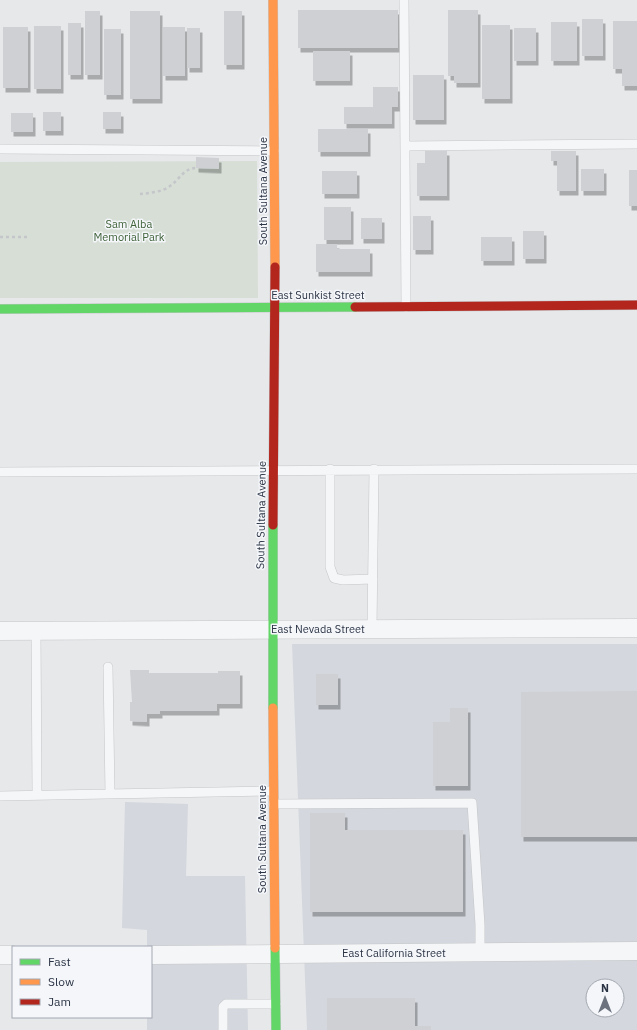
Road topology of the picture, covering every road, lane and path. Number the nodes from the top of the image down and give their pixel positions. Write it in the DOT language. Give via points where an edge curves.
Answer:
graph roads {
  1 [pos="273,0"];
  2 [pos="404,0"];
  3 [pos="637,144"];
  4 [pos="405,146"];
  5 [pos="0,149"];
  6 [pos="274,152"];
  7 [pos="196,168"];
  8 [pos="140,194"];
  9 [pos="0,237"];
  10 [pos="27,237"];
  11 [pos="637,305"];
  12 [pos="275,307"];
  13 [pos="406,307"];
  14 [pos="0,309"];
  15 [pos="637,468"];
  16 [pos="274,469"];
  17 [pos="330,469"];
  18 [pos="374,469"];
  19 [pos="0,472"];
  20 [pos="373,579"];
  21 [pos="637,628"];
  22 [pos="272,629"];
  23 [pos="372,629"];
  24 [pos="0,631"];
  25 [pos="36,631"];
  26 [pos="108,667"];
  27 [pos="273,791"];
  28 [pos="110,794"];
  29 [pos="37,795"];
  30 [pos="0,796"];
  31 [pos="273,804"];
  32 [pos="637,951"];
  33 [pos="480,953"];
  34 [pos="274,954"];
  35 [pos="0,955"];
  36 [pos="12,955"];
  37 [pos="152,955"];
  38 [pos="276,1004"];
  39 [pos="223,1030"];
  40 [pos="276,1030"];
  1 -- 6 [label="street, South Sultana Avenue"];
  2 -- 4 [label="lane"];
  3 -- 4 [label="lane"];
  4 -- 13 [label="lane"];
  5 -- 6 [label="lane"];
  6 -- 12 [label="street, South Sultana Avenue"];
  7 -- 8 [label="path" via="182,174 170,186 152,193"];
  9 -- 10 [label="path"];
  11 -- 13 [label="street, East Sunkist Street"];
  12 -- 13 [label="street, East Sunkist Street"];
  12 -- 14 [label="street, East Sunkist Street"];
  12 -- 16 [label="street, South Sultana Avenue"];
  15 -- 18 [label="lane"];
  16 -- 17 [label="lane"];
  16 -- 19 [label="lane"];
  16 -- 22 [label="street, South Sultana Avenue"];
  17 -- 18 [label="lane"];
  17 -- 20 [label="lane" via="330,567 334,578"];
  18 -- 20 [label="lane"];
  20 -- 23 [label="lane"];
  21 -- 23 [label="street, East Nevada Street"];
  22 -- 23 [label="street, East Nevada Street"];
  22 -- 25 [label="street, East Nevada Street"];
  22 -- 27 [label="street, South Sultana Avenue"];
  24 -- 25 [label="street, East Nevada Street"];
  25 -- 29 [label="lane"];
  26 -- 28 [label="lane"];
  27 -- 28 [label="lane"];
  27 -- 31 [label="street, South Sultana Avenue"];
  28 -- 29 [label="lane"];
  29 -- 30 [label="lane"];
  31 -- 33 [label="lane" via="472,803"];
  31 -- 34 [label="street, South Sultana Avenue"];
  32 -- 33 [label="street, East California Street"];
  33 -- 34 [label="street, East California Street"];
  34 -- 37 [label="street, East California Street"];
  34 -- 38 [label="street, South Sultana Avenue"];
  35 -- 36 [label="street"];
  38 -- 39 [label="lane" via="226,1004 223,1008"];
  38 -- 40 [label="street, South Sultana Avenue"];
}
